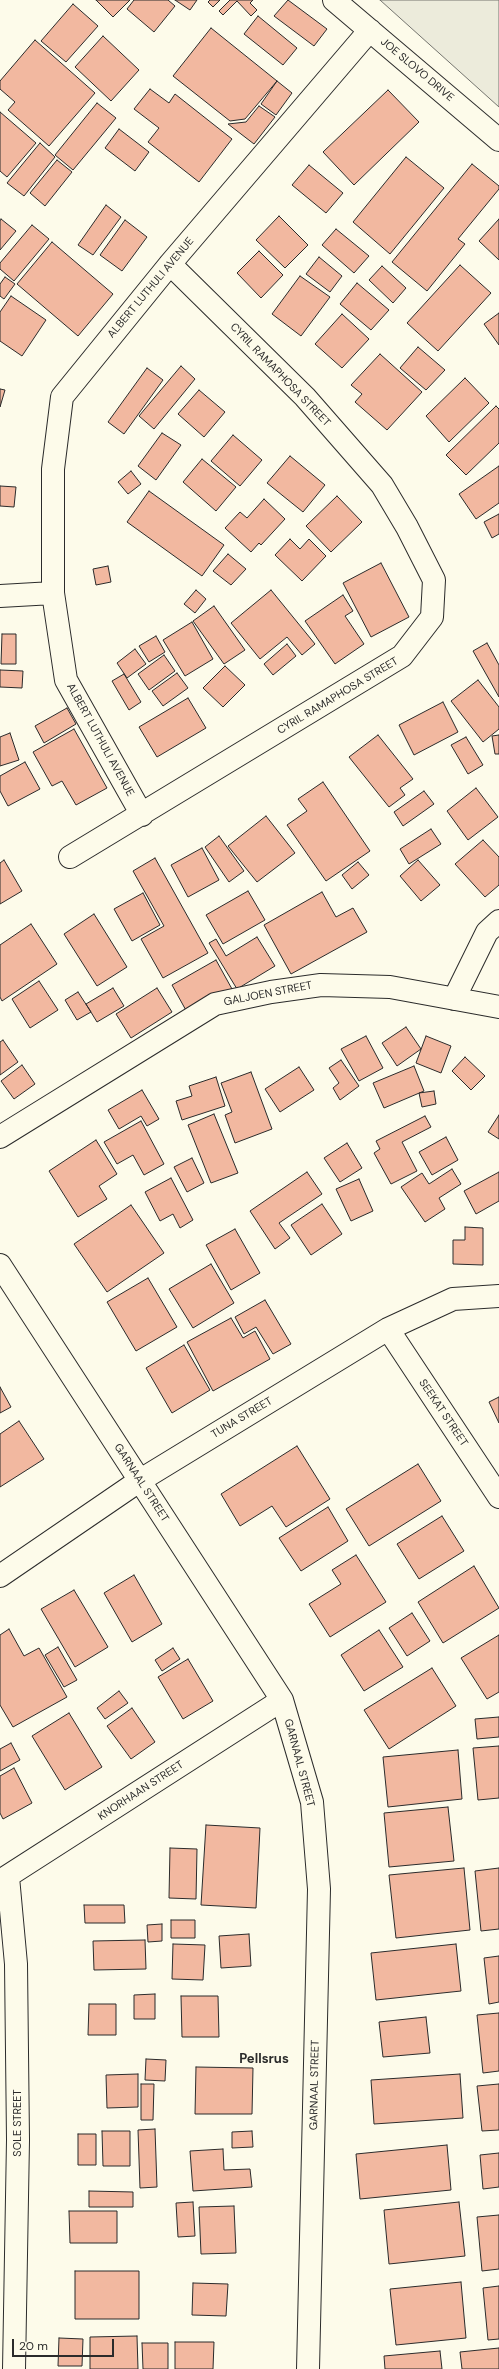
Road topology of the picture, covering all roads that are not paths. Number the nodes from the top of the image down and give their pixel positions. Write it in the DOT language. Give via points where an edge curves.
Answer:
graph roads {
  1 [pos="334,0"];
  2 [pos="370,30"];
  3 [pos="499,140"];
  4 [pos="170,264"];
  5 [pos="53,593"];
  6 [pos="0,596"];
  7 [pos="142,815"];
  8 [pos="70,857"];
  9 [pos="499,921"];
  10 [pos="454,999"];
  11 [pos="499,1008"];
  12 [pos="0,1137"];
  13 [pos="0,1265"];
  14 [pos="499,1296"];
  15 [pos="388,1329"];
  16 [pos="139,1481"];
  17 [pos="499,1497"];
  18 [pos="0,1576"];
  19 [pos="282,1700"];
  20 [pos="4,1879"];
  21 [pos="14,2369"];
  22 [pos="308,2369"];
  1 -- 2 [label="street, JOE SLOVO DRIVE"];
  2 -- 3 [label="street, JOE SLOVO DRIVE"];
  2 -- 4 [label="street, ALBERT LUTHULI AVENUE"];
  4 -- 5 [label="street, ALBERT LUTHULI AVENUE" via="62,397 53,469"];
  4 -- 7 [label="street, CYRIL RAMAPHOSA STREET" via="305,397 382,484 408,527 434,580 432,617 402,656"];
  5 -- 6 [label="street"];
  5 -- 7 [label="street, ALBERT LUTHULI AVENUE" via="66,680"];
  7 -- 8 [label="street, CYRIL RAMAPHOSA STREET"];
  9 -- 10 [label="street" via="487,932"];
  10 -- 11 [label="street, GALJOEN STREET"];
  10 -- 12 [label="street, GALJOEN STREET" via="390,987 321,984 215,1004"];
  13 -- 16 [label="street, GARNAAL STREET"];
  14 -- 15 [label="street, TUNA STREET" via="453,1299"];
  15 -- 16 [label="street, TUNA STREET"];
  15 -- 17 [label="street, SEEKAT STREET"];
  16 -- 18 [label="street, TUNA STREET"];
  16 -- 19 [label="street, GARNAAL STREET"];
  19 -- 20 [label="street, KNORHAAN STREET"];
  19 -- 22 [label="street, GARNAAL STREET" via="312,1802 319,1889"];
  20 -- 21 [label="street, SOLE STREET" via="16,1980 18,2140"];
}
